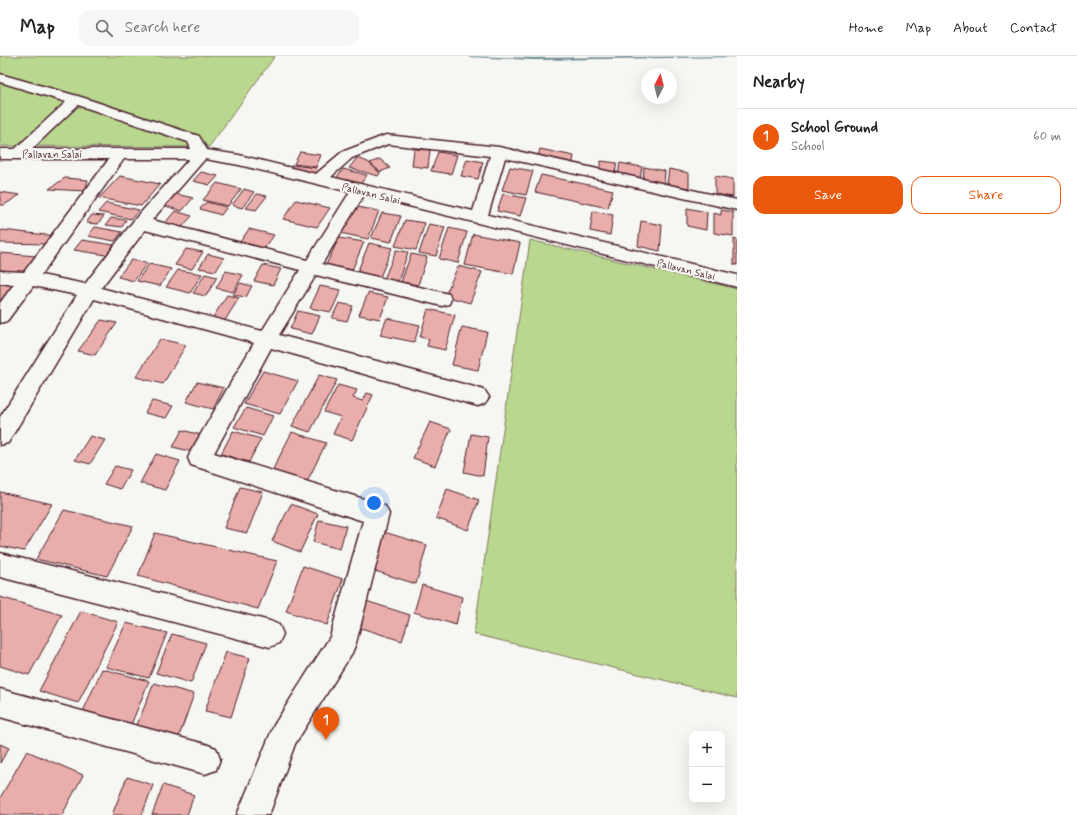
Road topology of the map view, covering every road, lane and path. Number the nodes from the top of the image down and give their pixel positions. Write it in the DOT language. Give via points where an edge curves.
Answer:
graph roads {
  1 [pos="0,78"];
  2 [pos="76,100"];
  3 [pos="499,152"];
  4 [pos="0,154"];
  5 [pos="19,154"];
  6 [pos="120,154"];
  7 [pos="201,154"];
  8 [pos="319,180"];
  9 [pos="359,190"];
  10 [pos="737,205"];
  11 [pos="479,218"];
  12 [pos="141,223"];
  13 [pos="310,267"];
  14 [pos="0,277"];
  15 [pos="30,278"];
  16 [pos="737,281"];
  17 [pos="89,291"];
  18 [pos="442,299"];
  19 [pos="0,316"];
  20 [pos="266,340"];
  21 [pos="478,397"];
  22 [pos="0,436"];
  23 [pos="0,565"];
  24 [pos="270,634"];
  25 [pos="0,703"];
  26 [pos="205,759"];
  27 [pos="252,815"];
  1 -- 2 [label="street"];
  2 -- 5 [label="street"];
  2 -- 7 [label="street" via="194,139"];
  3 -- 8 [label="street" via="386,139 347,155"];
  3 -- 10 [label="street"];
  3 -- 11 [label="street"];
  4 -- 5 [label="street, Pallavan Salai"];
  5 -- 6 [label="street, Pallavan Salai"];
  6 -- 7 [label="street, Pallavan Salai"];
  6 -- 15 [label="street" via="90,191"];
  7 -- 8 [label="street, Pallavan Salai" via="239,160"];
  7 -- 12 [label="street"];
  8 -- 9 [label="street, Pallavan Salai"];
  9 -- 11 [label="street, Pallavan Salai"];
  9 -- 13 [label="street"];
  11 -- 16 [label="street, Pallavan Salai"];
  12 -- 13 [label="street"];
  12 -- 17 [label="street"];
  13 -- 18 [label="street"];
  13 -- 20 [label="street"];
  14 -- 15 [label="street"];
  15 -- 17 [label="street"];
  15 -- 19 [label="street"];
  17 -- 20 [label="street"];
  17 -- 22 [label="street"];
  20 -- 21 [label="street"];
  20 -- 27 [label="street" via="199,458 377,514 342,643 284,735"];
  23 -- 24 [label="street"];
  25 -- 26 [label="street"];
}
